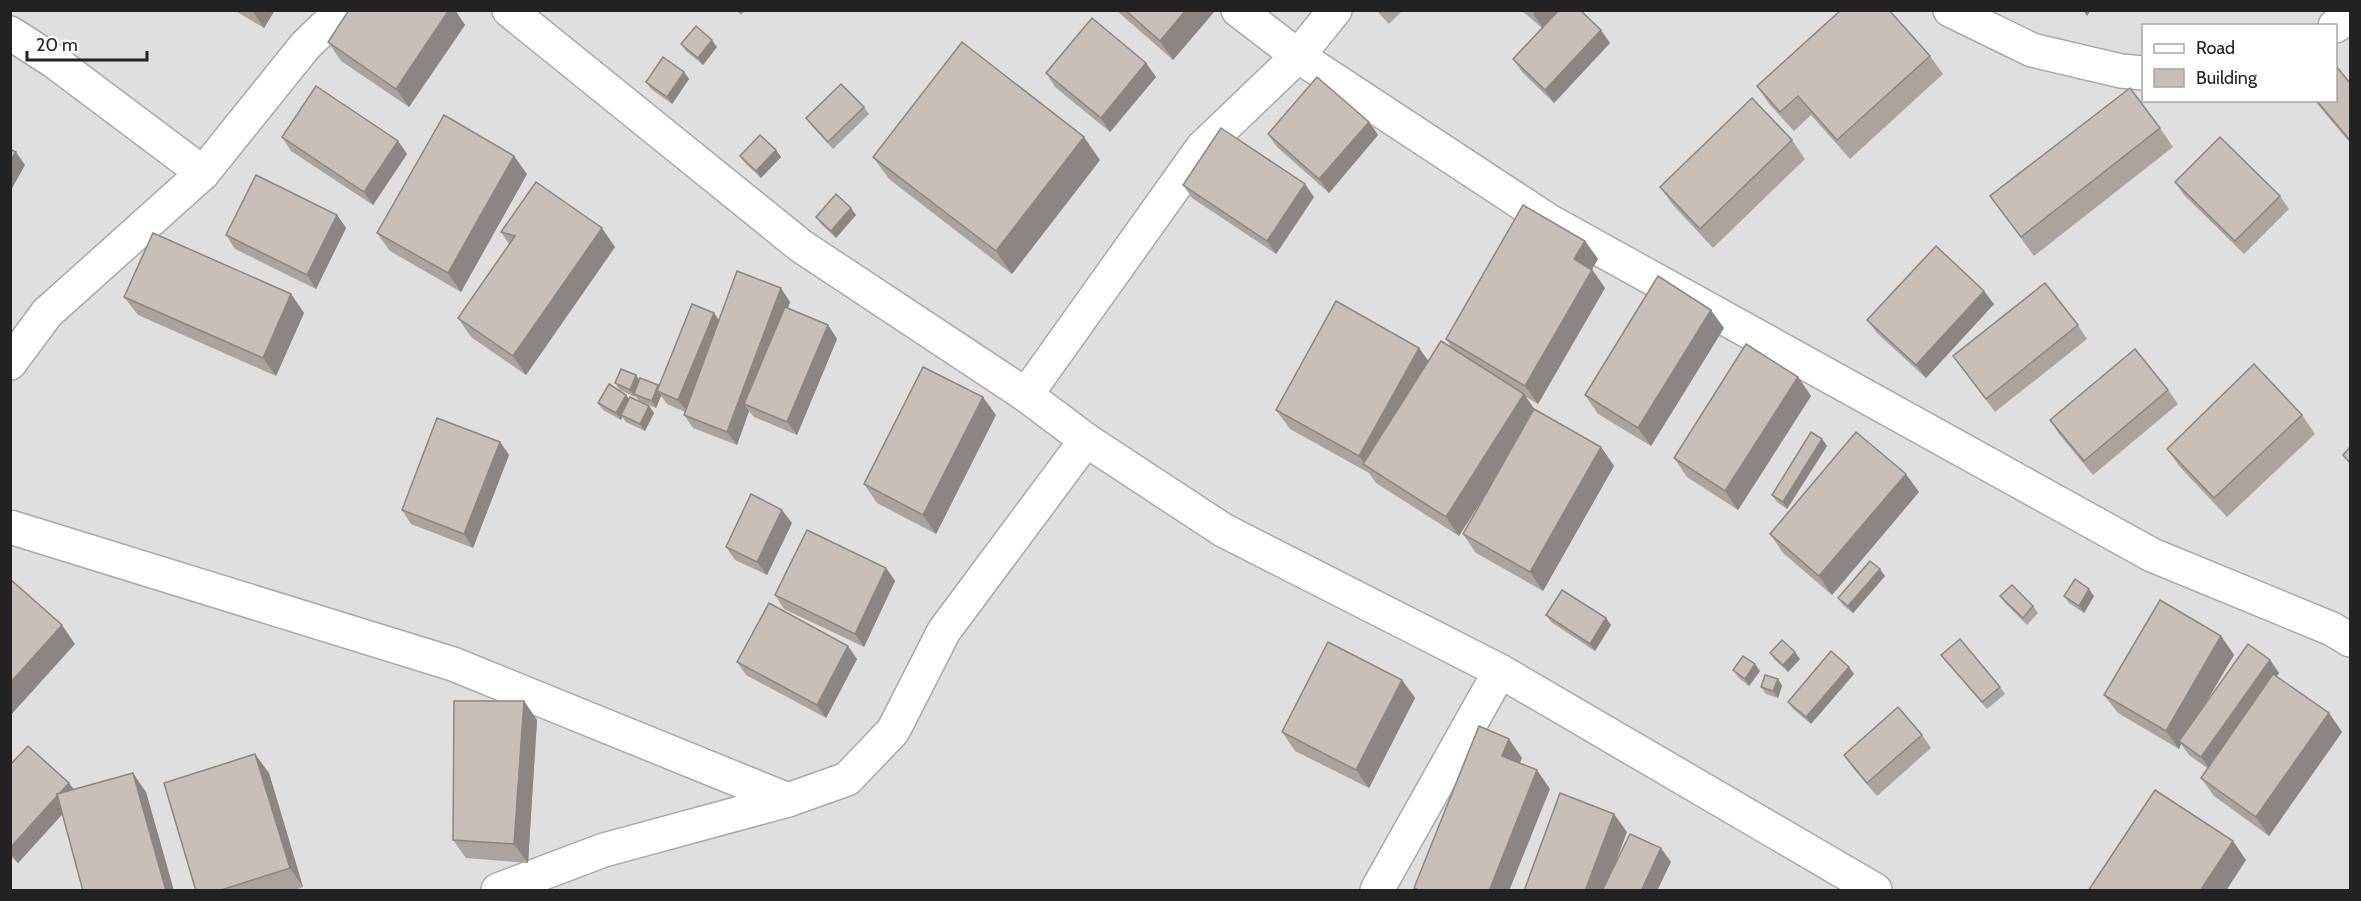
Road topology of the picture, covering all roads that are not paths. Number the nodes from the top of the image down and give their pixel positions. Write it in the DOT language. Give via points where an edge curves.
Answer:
graph roads {
  1 [pos="342,10"];
  2 [pos="509,10"];
  3 [pos="1238,10"];
  4 [pos="1335,10"];
  5 [pos="1950,10"];
  6 [pos="2350,17"];
  7 [pos="2337,25"];
  8 [pos="10,33"];
  9 [pos="1298,56"];
  10 [pos="2142,73"];
  11 [pos="203,173"];
  12 [pos="10,363"];
  13 [pos="1026,395"];
  14 [pos="1086,440"];
  15 [pos="10,527"];
  16 [pos="2350,640"];
  17 [pos="1500,671"];
  18 [pos="788,800"];
  19 [pos="498,891"];
  20 [pos="1377,891"];
  21 [pos="1875,891"];
  1 -- 11 [label="street" via="305,46"];
  2 -- 13 [label="street" via="801,246"];
  3 -- 9 [label="street"];
  4 -- 9 [label="street"];
  5 -- 10 [label="street" via="2032,50"];
  6 -- 7 [label="street"];
  8 -- 11 [label="street"];
  9 -- 13 [label="street" via="1202,148"];
  9 -- 16 [label="street" via="1549,221 2152,555 2332,629"];
  11 -- 12 [label="street" via="47,313"];
  13 -- 14 [label="street"];
  14 -- 17 [label="street" via="1223,530"];
  14 -- 18 [label="street" via="944,631 893,731 847,779"];
  15 -- 18 [label="street" via="453,664"];
  17 -- 20 [label="street"];
  17 -- 21 [label="street"];
  18 -- 19 [label="street" via="604,850"];
}
